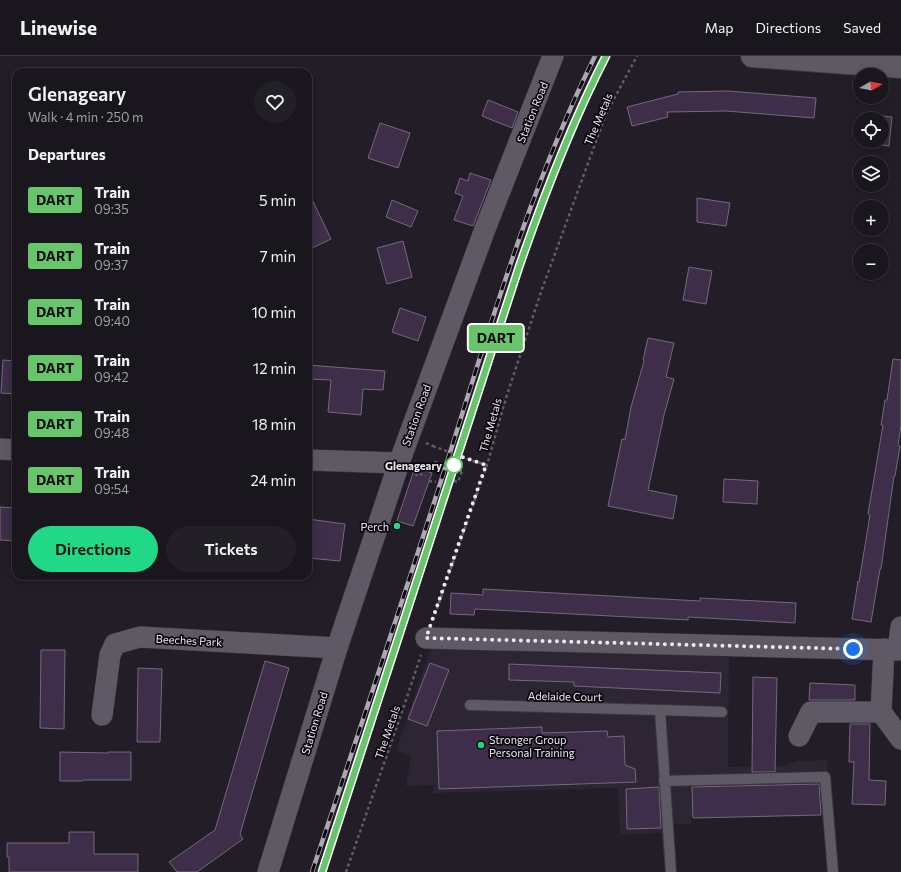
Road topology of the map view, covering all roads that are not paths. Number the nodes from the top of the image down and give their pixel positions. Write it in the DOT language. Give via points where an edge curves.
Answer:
graph roads {
  1 [pos="553,56"];
  2 [pos="752,56"];
  3 [pos="845,59"];
  4 [pos="901,67"];
  5 [pos="0,450"];
  6 [pos="12,450"];
  7 [pos="312,460"];
  8 [pos="399,463"];
  9 [pos="901,627"];
  10 [pos="426,638"];
  11 [pos="337,648"];
  12 [pos="884,649"];
  13 [pos="470,705"];
  14 [pos="660,710"];
  15 [pos="722,712"];
  16 [pos="881,712"];
  17 [pos="102,715"];
  18 [pos="799,736"];
  19 [pos="901,739"];
  20 [pos="664,781"];
  21 [pos="268,872"];
  22 [pos="672,872"];
  23 [pos="833,872"];
  1 -- 8 [label="street, Station Road" via="485,230"];
  2 -- 3 [label="street"];
  3 -- 4 [label="street"];
  5 -- 6 [label="street"];
  7 -- 8 [label="street"];
  8 -- 11 [label="street, Station Road"];
  9 -- 12 [label="street" via="898,650"];
  10 -- 12 [label="street"];
  11 -- 17 [label="street, Beeches Park" via="140,637 115,644 110,655"];
  11 -- 21 [label="street, Station Road"];
  12 -- 16 [label="street"];
  13 -- 14 [label="lane, Adelaide Court"];
  14 -- 15 [label="lane, Adelaide Court"];
  14 -- 20 [label="lane"];
  16 -- 18 [label="street" via="812,712"];
  16 -- 19 [label="street"];
  20 -- 22 [label="lane"];
  20 -- 23 [label="lane" via="825,776"];
}
